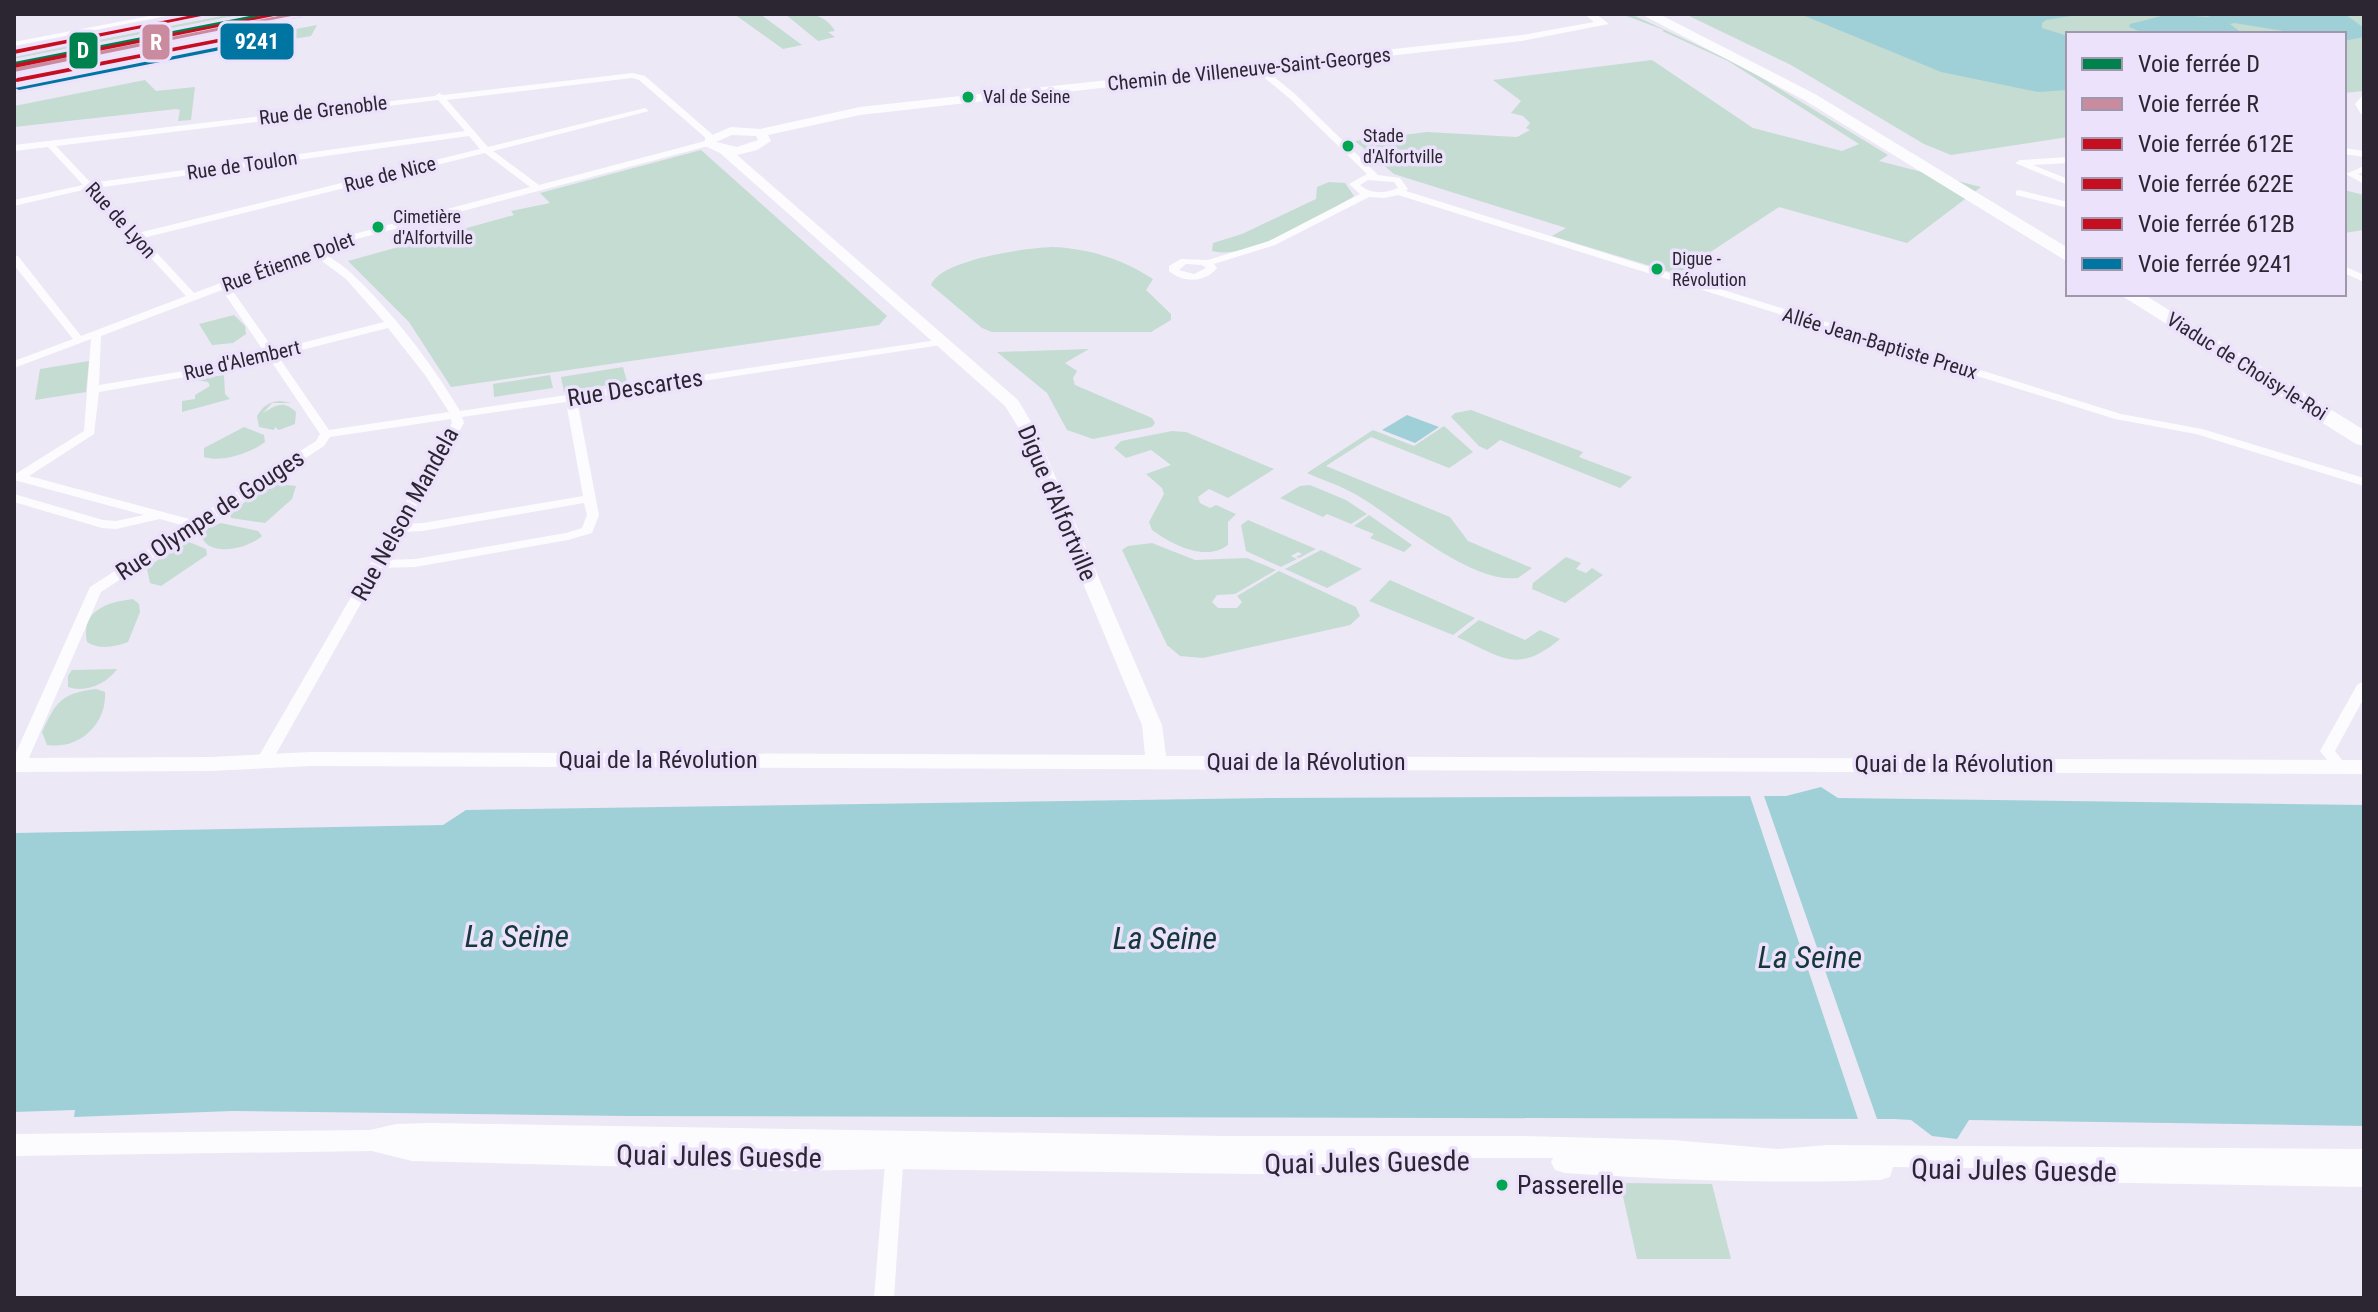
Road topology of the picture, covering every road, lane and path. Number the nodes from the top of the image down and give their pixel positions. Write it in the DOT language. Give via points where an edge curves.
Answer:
graph roads {
  1 [pos="172,14"];
  2 [pos="1589,14"];
  3 [pos="1648,14"];
  4 [pos="1669,14"];
  5 [pos="14,44"];
  6 [pos="140,62"];
  7 [pos="1258,68"];
  8 [pos="14,86"];
  9 [pos="439,96"];
  10 [pos="2364,97"];
  11 [pos="645,111"];
  12 [pos="2364,112"];
  13 [pos="470,133"];
  14 [pos="760,133"];
  15 [pos="714,138"];
  16 [pos="49,143"];
  17 [pos="14,148"];
  18 [pos="751,148"];
  19 [pos="486,150"];
  20 [pos="724,150"];
  21 [pos="2066,160"];
  22 [pos="741,165"];
  23 [pos="2364,169"];
  24 [pos="1369,177"];
  25 [pos="2066,181"];
  26 [pos="2364,181"];
  27 [pos="90,186"];
  28 [pos="537,188"];
  29 [pos="1399,192"];
  30 [pos="2019,193"];
  31 [pos="1367,194"];
  32 [pos="14,203"];
  33 [pos="2066,205"];
  34 [pos="136,237"];
  35 [pos="2066,238"];
  36 [pos="315,251"];
  37 [pos="2066,255"];
  38 [pos="14,258"];
  39 [pos="1208,263"];
  40 [pos="2346,270"];
  41 [pos="2364,281"];
  42 [pos="224,285"];
  43 [pos="2132,296"];
  44 [pos="2161,296"];
  45 [pos="192,297"];
  46 [pos="389,324"];
  47 [pos="93,335"];
  48 [pos="79,340"];
  49 [pos="944,342"];
  50 [pos="273,354"];
  51 [pos="14,365"];
  52 [pos="94,389"];
  53 [pos="571,398"];
  54 [pos="459,414"];
  55 [pos="2364,419"];
  56 [pos="326,434"];
  57 [pos="2364,439"];
  58 [pos="16,477"];
  59 [pos="2364,482"];
  60 [pos="14,498"];
  61 [pos="591,498"];
  62 [pos="162,515"];
  63 [pos="196,525"];
  64 [pos="399,528"];
  65 [pos="379,564"];
  66 [pos="2364,685"];
  67 [pos="256,761"];
  68 [pos="16,762"];
  69 [pos="1156,762"];
  70 [pos="2339,766"];
  71 [pos="2364,767"];
  72 [pos="14,1145"];
  73 [pos="895,1150"];
  74 [pos="2364,1160"];
  75 [pos="2364,1176"];
  76 [pos="884,1298"];
  1 -- 5 [label="street"];
  2 -- 7 [label="main road, Chemin de Villeneuve-Saint-Georges" via="1603,23"];
  3 -- 37 [label="highway" via="1760,68"];
  4 -- 35 [label="highway" via="1795,75"];
  6 -- 8 [label="street"];
  7 -- 14 [label="main road, Chemin de Villeneuve-Saint-Georges" via="860,111"];
  7 -- 24 [label="street" via="1259,75"];
  9 -- 13 [label="street"];
  9 -- 15 [label="street, Rue de Grenoble" via="633,75"];
  9 -- 16 [label="street, Rue de Grenoble"];
  10 -- 12 [label="street" via="2359,104"];
  11 -- 19 [label="street, Rue de Nice"];
  13 -- 19 [label="street"];
  13 -- 27 [label="street, Rue de Toulon"];
  14 -- 15 [label="main road, Chemin de Villeneuve-Saint-Georges" via="739,130"];
  14 -- 18 [label="main road" via="765,141"];
  15 -- 20 [label="main road"];
  15 -- 28 [label="street, Rue Étienne Dolet"];
  16 -- 17 [label="street, Rue de Grenoble"];
  16 -- 27 [label="street, Rue de Lyon"];
  18 -- 20 [label="main road"];
  18 -- 22 [label="main road"];
  19 -- 28 [label="street"];
  19 -- 34 [label="street, Rue de Nice"];
  20 -- 22 [label="main road, Digue d'Alfortville"];
  21 -- 25 [label="street" via="2020,163"];
  22 -- 49 [label="main road, Digue d'Alfortville"];
  23 -- 26 [label="street" via="2351,174"];
  24 -- 29 [label="street" via="1401,182"];
  24 -- 31 [label="street" via="1354,184"];
  27 -- 32 [label="street, Rue de Toulon"];
  27 -- 34 [label="street, Rue de Lyon"];
  28 -- 36 [label="street, Rue Étienne Dolet"];
  29 -- 31 [label="street"];
  29 -- 59 [label="street, Allée Jean-Baptiste Preux" via="2119,417 2203,432"];
  30 -- 33 [label="street"];
  31 -- 39 [label="street" via="1272,243"];
  34 -- 45 [label="street, Rue de Lyon"];
  36 -- 42 [label="street, Rue Étienne Dolet"];
  36 -- 46 [label="street, Rue Nelson Mandela" via="349,276"];
  38 -- 48 [label="street"];
  40 -- 41 [label="street"];
  42 -- 45 [label="street, Rue Étienne Dolet"];
  42 -- 50 [label="street, Rue Olympe de Gouges"];
  43 -- 57 [label="highway, Viaduc de Choisy-le-Roi"];
  44 -- 55 [label="highway, Viaduc de Choisy-le-Roi"];
  45 -- 47 [label="street, Rue Étienne Dolet"];
  46 -- 50 [label="street, Rue d'Alembert"];
  46 -- 54 [label="street, Rue Nelson Mandela"];
  47 -- 48 [label="street, Rue Étienne Dolet"];
  47 -- 52 [label="street"];
  48 -- 51 [label="street, Rue Étienne Dolet"];
  49 -- 53 [label="street, Rue Descartes"];
  49 -- 69 [label="main road, Digue d'Alfortville" via="1012,403 1026,427 1152,725"];
  50 -- 52 [label="street, Rue d'Alembert"];
  50 -- 56 [label="street, Rue Olympe de Gouges"];
  52 -- 58 [label="street" via="87,437"];
  53 -- 54 [label="street, Rue Descartes"];
  53 -- 61 [label="street"];
  54 -- 56 [label="street, Rue Descartes"];
  54 -- 64 [label="street, Rue Nelson Mandela"];
  56 -- 63 [label="street, Rue Olympe de Gouges"];
  58 -- 62 [label="street"];
  60 -- 62 [label="street" via="102,524"];
  61 -- 64 [label="street"];
  61 -- 65 [label="street" via="593,522 587,530 568,536 415,563"];
  62 -- 63 [label="street"];
  63 -- 68 [label="street, Rue Olympe de Gouges" via="95,590"];
  64 -- 65 [label="street, Rue Nelson Mandela"];
  65 -- 67 [label="street, Rue Nelson Mandela"];
  66 -- 70 [label="street" via="2327,751"];
  67 -- 68 [label="main road, Quai de la Révolution"];
  67 -- 69 [label="main road, Quai de la Révolution"];
  69 -- 70 [label="main road, Quai de la Révolution"];
  70 -- 71 [label="main road, Quai de la Révolution"];
  72 -- 73 [label="main road, Quai Jules Guesde" via="370,1141 412,1150 791,1160"];
  73 -- 74 [label="main road, Quai Jules Guesde" via="1525,1147 1777,1160"];
  73 -- 75 [label="main road, Quai Jules Guesde" via="1321,1164 1514,1161 1752,1172 1924,1168"];
  73 -- 76 [label="street"];
}
